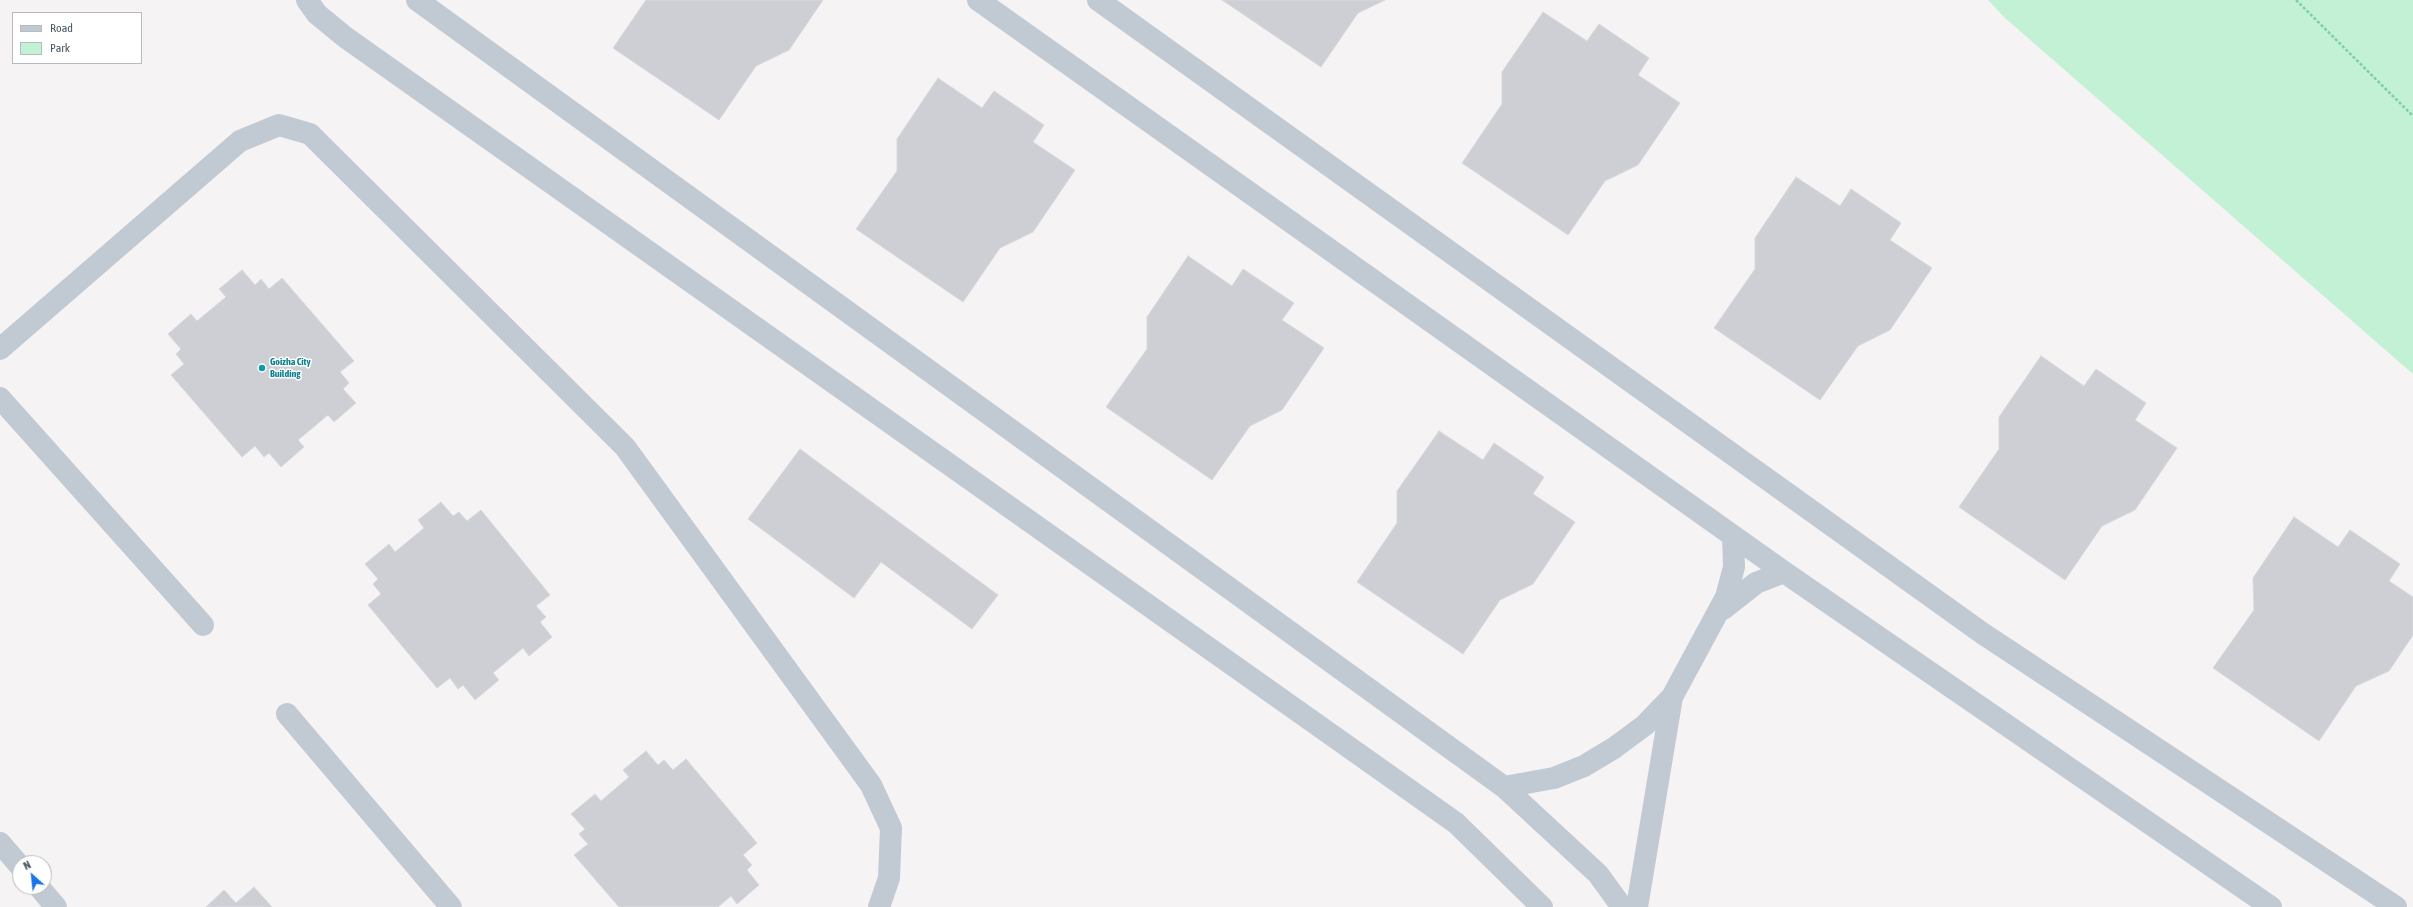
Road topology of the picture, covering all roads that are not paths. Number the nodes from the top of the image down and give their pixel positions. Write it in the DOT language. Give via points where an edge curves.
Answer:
graph roads {
  1 [pos="307,0"];
  2 [pos="417,0"];
  3 [pos="978,0"];
  4 [pos="1098,0"];
  5 [pos="0,349"];
  6 [pos="0,398"];
  7 [pos="1732,536"];
  8 [pos="1784,572"];
  9 [pos="1720,611"];
  10 [pos="203,625"];
  11 [pos="1672,697"];
  12 [pos="287,714"];
  13 [pos="1504,786"];
  14 [pos="0,843"];
  15 [pos="12,857"];
  16 [pos="46,895"];
  17 [pos="56,907"];
  18 [pos="451,907"];
  19 [pos="879,907"];
  20 [pos="1542,907"];
  21 [pos="1622,907"];
  22 [pos="1637,907"];
  23 [pos="2271,907"];
  24 [pos="2396,907"];
  1 -- 20 [label="street" via="317,14 345,37 1456,823"];
  2 -- 13 [label="street"];
  3 -- 7 [label="street"];
  4 -- 24 [label="street" via="1982,633"];
  5 -- 19 [label="street" via="240,141 279,125 310,134 626,447 871,785 891,828 889,878"];
  6 -- 10 [label="street"];
  7 -- 8 [label="street"];
  7 -- 9 [label="street" via="1732,575"];
  8 -- 9 [label="street" via="1750,587"];
  8 -- 23 [label="street"];
  9 -- 11 [label="street"];
  11 -- 13 [label="street" via="1645,725 1584,766 1554,778"];
  11 -- 22 [label="street"];
  12 -- 18 [label="street"];
  13 -- 21 [label="street" via="1598,874"];
  14 -- 15 [label="street"];
  16 -- 17 [label="street"];
}
